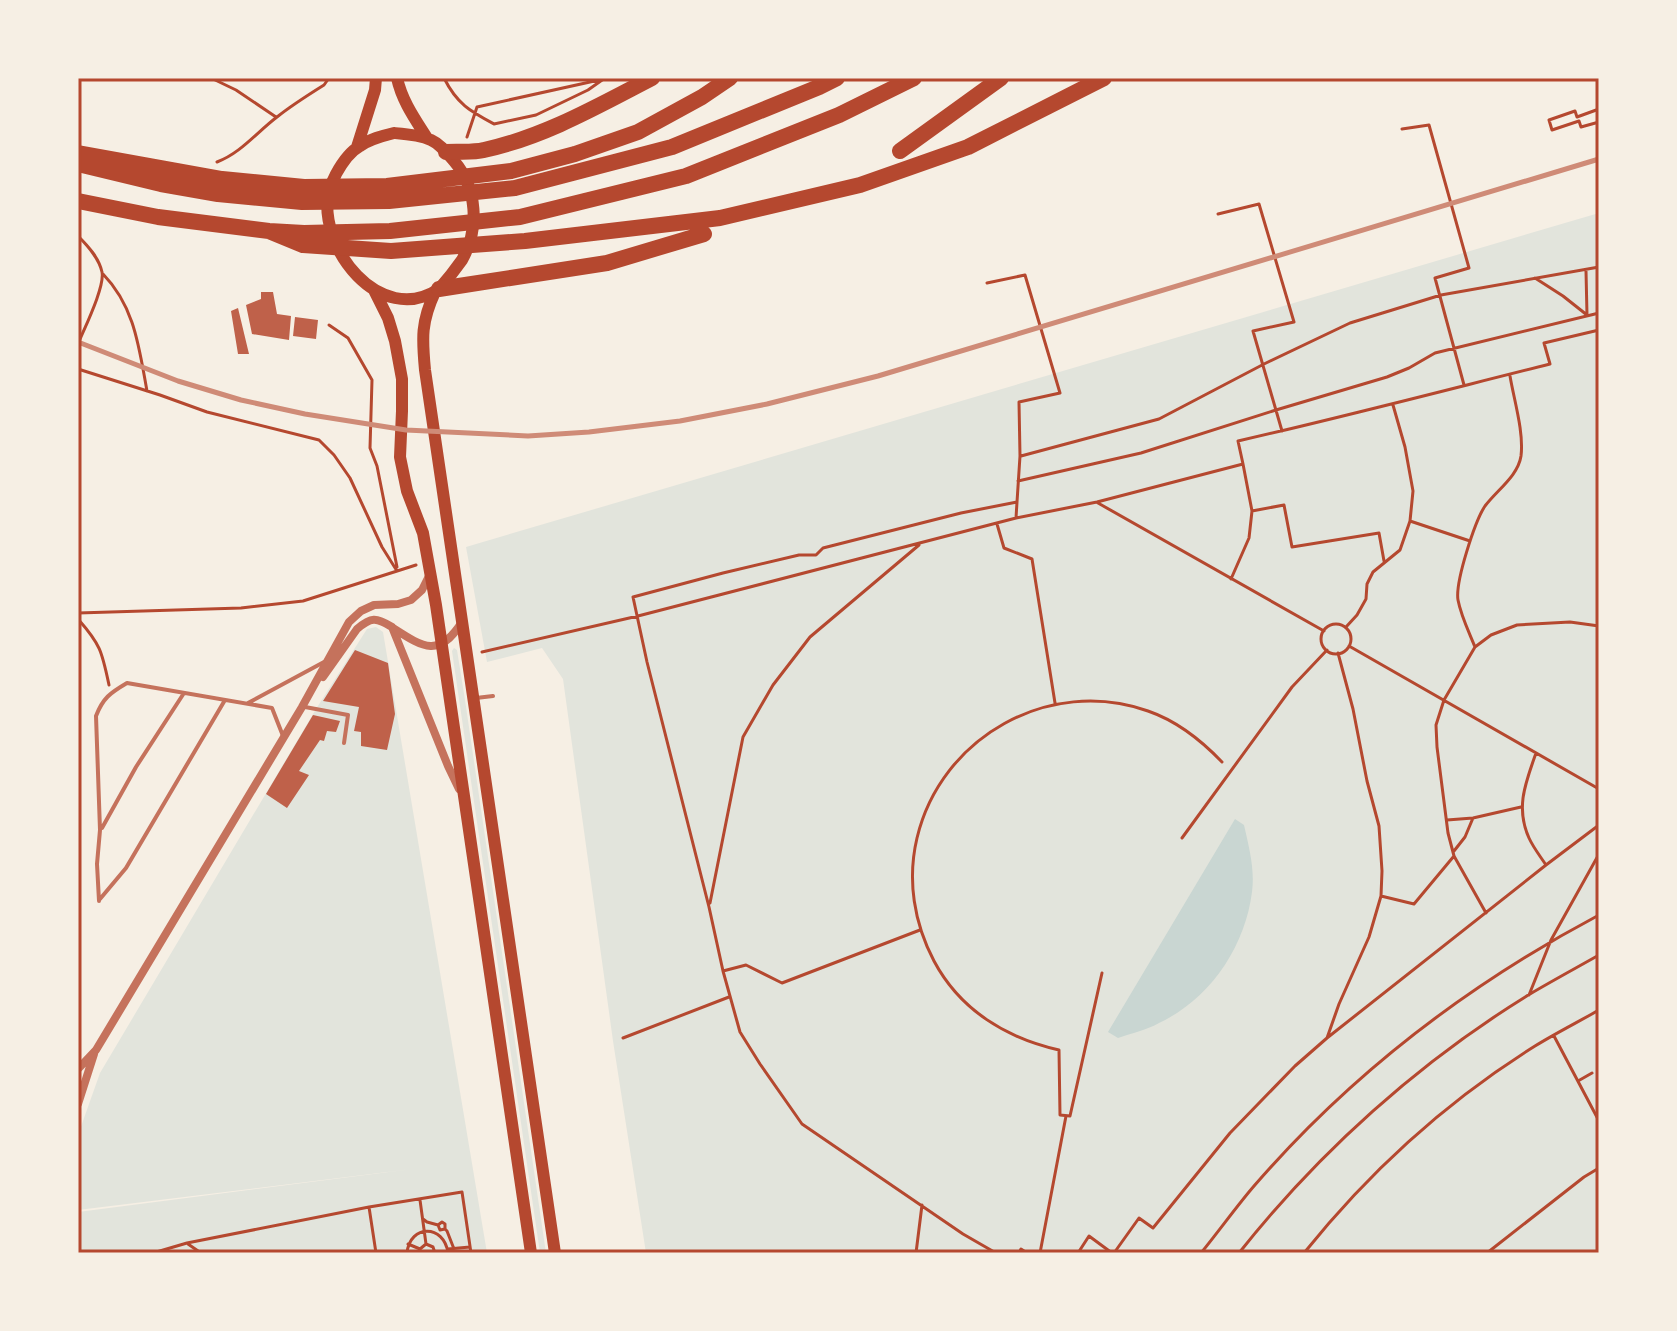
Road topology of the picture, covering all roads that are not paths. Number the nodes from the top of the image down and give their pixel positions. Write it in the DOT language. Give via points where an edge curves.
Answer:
graph roads {
  1 [pos="376,78"];
  2 [pos="397,78"];
  3 [pos="652,78"];
  4 [pos="730,78"];
  5 [pos="837,78"];
  6 [pos="914,78"];
  7 [pos="1001,78"];
  8 [pos="1104,78"];
  9 [pos="427,138"];
  10 [pos="357,147"];
  11 [pos="900,151"];
  12 [pos="446,152"];
  13 [pos="78,153"];
  14 [pos="78,164"];
  15 [pos="513,180"];
  16 [pos="78,201"];
  17 [pos="269,231"];
  18 [pos="704,234"];
  19 [pos="374,290"];
  20 [pos="437,291"];
  21 [pos="431,573"];
  22 [pos="462,622"];
  23 [pos="392,627"];
  24 [pos="442,645"];
  25 [pos="326,661"];
  26 [pos="184,693"];
  27 [pos="310,693"];
  28 [pos="493,696"];
  29 [pos="474,699"];
  30 [pos="226,700"];
  31 [pos="248,703"];
  32 [pos="302,707"];
  33 [pos="283,737"];
  34 [pos="344,743"];
  35 [pos="464,797"];
  36 [pos="100,830"];
  37 [pos="96,1050"];
  38 [pos="78,1069"];
  39 [pos="78,1104"];
  40 [pos="531,1253"];
  41 [pos="555,1253"];
  1 -- 10 [label="main road"];
  2 -- 9 [label="main road"];
  3 -- 12 [label="highway" via="541,133 480,151"];
  4 -- 15 [label="highway" via="638,132"];
  5 -- 15 [label="highway" via="672,147"];
  6 -- 17 [label="highway" via="839,115 686,176 520,217 390,231"];
  7 -- 11 [label="highway"];
  8 -- 17 [label="highway" via="968,147 860,185 720,218 391,251 303,245"];
  9 -- 10 [label="main road" via="394,133"];
  9 -- 12 [label="main road"];
  10 -- 19 [label="main road" via="329,189 327,215 345,260"];
  12 -- 20 [label="main road" via="469,186 473,231 463,258"];
  13 -- 15 [label="highway" via="222,179 304,187"];
  14 -- 15 [label="highway" via="218,194 302,202 389,201"];
  16 -- 17 [label="highway"];
  18 -- 20 [label="highway" via="607,263"];
  19 -- 20 [label="main road" via="407,300"];
  19 -- 21 [label="main road" via="395,341 402,379 400,457"];
  20 -- 22 [label="main road" via="422,332"];
  21 -- 24 [label="main road"];
  21 -- 25 [label="street" via="411,600 361,611"];
  22 -- 24 [label="street"];
  22 -- 29 [label="main road"];
  23 -- 24 [label="street" via="431,647"];
  23 -- 27 [label="street" via="372,619 364,623"];
  23 -- 35 [label="street"];
  24 -- 35 [label="main road"];
  25 -- 27 [label="street"];
  25 -- 31 [label="lane"];
  26 -- 30 [label="lane"];
  26 -- 36 [label="lane"];
  26 -- 36 [label="lane" via="127,683 101,701 96,716"];
  27 -- 32 [label="street"];
  28 -- 29 [label="lane"];
  29 -- 41 [label="main road"];
  30 -- 31 [label="lane"];
  30 -- 36 [label="lane" via="126,868 99,901"];
  31 -- 33 [label="lane" via="272,708"];
  32 -- 33 [label="street"];
  32 -- 34 [label="lane" via="348,715"];
  33 -- 37 [label="street"];
  35 -- 40 [label="main road"];
  37 -- 38 [label="street"];
  37 -- 39 [label="street"];
}
